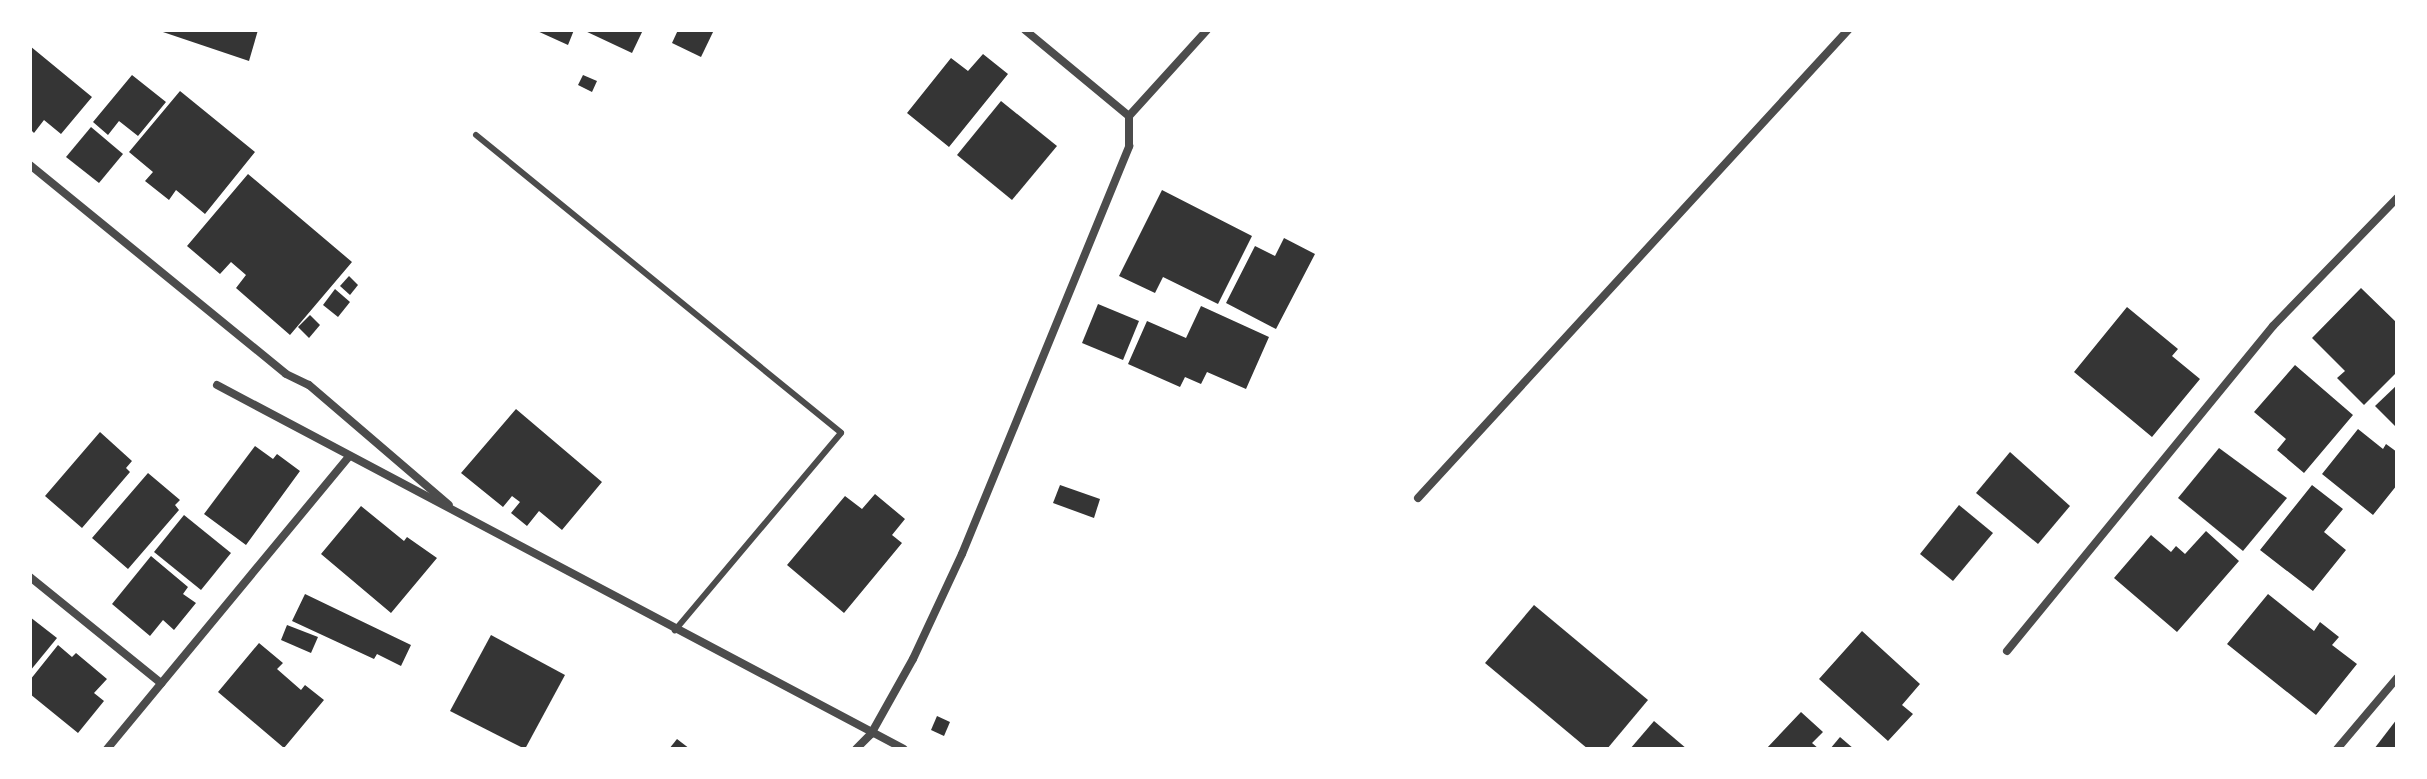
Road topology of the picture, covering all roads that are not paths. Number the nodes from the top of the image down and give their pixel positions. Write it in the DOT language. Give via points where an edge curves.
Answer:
graph roads {
  1 [pos="1025,30"];
  2 [pos="1207,30"];
  3 [pos="1848,30"];
  4 [pos="1129,116"];
  5 [pos="476,135"];
  6 [pos="30,165"];
  7 [pos="2397,198"];
  8 [pos="217,385"];
  9 [pos="349,456"];
  10 [pos="1418,498"];
  11 [pos="462,516"];
  12 [pos="30,577"];
  13 [pos="675,630"];
  14 [pos="2007,651"];
  15 [pos="2397,678"];
  16 [pos="161,683"];
  17 [pos="871,734"];
  18 [pos="107,749"];
  19 [pos="856,749"];
  20 [pos="904,749"];
  21 [pos="2337,749"];
  1 -- 4 [label="street"];
  2 -- 4 [label="street"];
  3 -- 10 [label="street"];
  4 -- 17 [label="street" via="1129,146 962,554"];
  5 -- 13 [label="lane" via="841,433"];
  6 -- 11 [label="street" via="286,374 309,385"];
  7 -- 14 [label="street" via="2273,326"];
  8 -- 9 [label="street"];
  9 -- 11 [label="street"];
  9 -- 16 [label="street"];
  11 -- 13 [label="street"];
  12 -- 16 [label="street"];
  13 -- 17 [label="street"];
  15 -- 21 [label="street"];
  16 -- 18 [label="street"];
  17 -- 19 [label="street"];
  17 -- 20 [label="street"];
}
